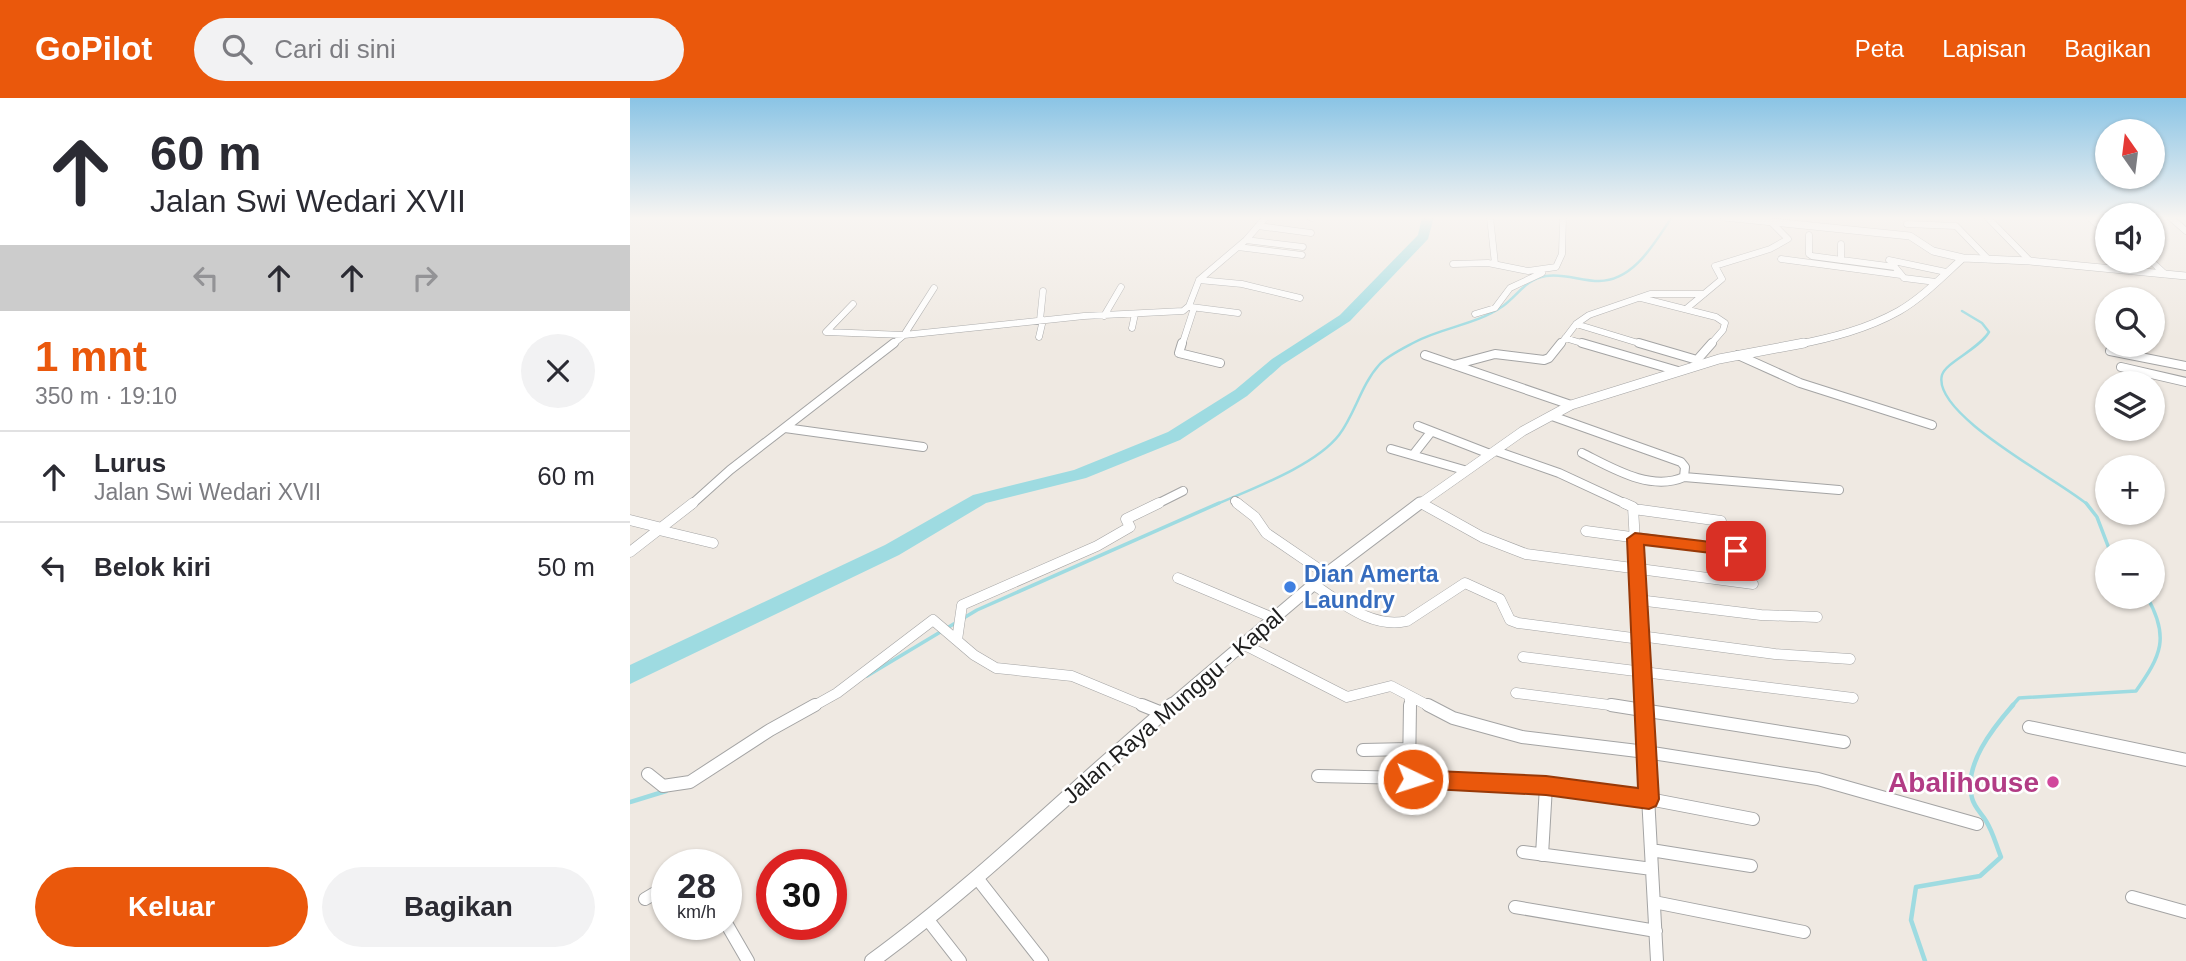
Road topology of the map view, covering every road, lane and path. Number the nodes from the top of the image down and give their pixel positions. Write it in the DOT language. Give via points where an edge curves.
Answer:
graph roads {
  1 [pos="1224,257"];
  2 [pos="1494,257"];
  3 [pos="1560,257"];
  4 [pos="1733,257"];
  5 [pos="1820,257"];
  6 [pos="1960,257"];
  7 [pos="2026,257"];
  8 [pos="1781,258"];
  9 [pos="1870,258"];
  10 [pos="1963,258"];
  11 [pos="1988,259"];
  12 [pos="1841,260"];
  13 [pos="2030,261"];
  14 [pos="1453,264"];
  15 [pos="1494,264"];
  16 [pos="1546,270"];
  17 [pos="1946,272"];
  18 [pos="2165,274"];
  19 [pos="1901,275"];
  20 [pos="2186,276"];
  21 [pos="1199,280"];
  22 [pos="1936,282"];
  23 [pos="1121,287"];
  24 [pos="934,288"];
  25 [pos="1043,291"];
  26 [pos="1704,294"];
  27 [pos="1640,297"];
  28 [pos="1300,298"];
  29 [pos="853,304"];
  30 [pos="1192,307"];
  31 [pos="1686,309"];
  32 [pos="1238,313"];
  33 [pos="1135,314"];
  34 [pos="1475,314"];
  35 [pos="1104,316"];
  36 [pos="1041,320"];
  37 [pos="1576,324"];
  38 [pos="1132,328"];
  39 [pos="904,335"];
  40 [pos="1039,337"];
  41 [pos="1564,338"];
  42 [pos="1425,355"];
  43 [pos="1738,355"];
  44 [pos="2140,357"];
  45 [pos="1220,363"];
  46 [pos="1697,363"];
  47 [pos="1454,365"];
  48 [pos="2186,366"];
  49 [pos="2121,368"];
  50 [pos="1678,371"];
  51 [pos="2186,382"];
  52 [pos="1571,405"];
  53 [pos="1552,416"];
  54 [pos="1932,425"];
  55 [pos="1418,426"];
  56 [pos="785,428"];
  57 [pos="1432,432"];
  58 [pos="923,447"];
  59 [pos="1391,449"];
  60 [pos="1493,452"];
  61 [pos="1582,453"];
  62 [pos="1413,455"];
  63 [pos="1464,470"];
  64 [pos="1684,477"];
  65 [pos="1839,490"];
  66 [pos="1183,491"];
  67 [pos="1235,501"];
  68 [pos="1421,503"];
  69 [pos="1633,507"];
  70 [pos="630,520"];
  71 [pos="1721,521"];
  72 [pos="661,529"];
  73 [pos="1586,531"];
  74 [pos="1635,539"];
  75 [pos="713,543"];
  76 [pos="1736,551"];
  77 [pos="630,552"];
  78 [pos="1637,570"];
  79 [pos="1326,574"];
  80 [pos="1178,578"];
  81 [pos="1314,584"];
  82 [pos="1753,584"];
  83 [pos="1638,600"];
  84 [pos="1817,617"];
  85 [pos="1273,618"];
  86 [pos="955,637"];
  87 [pos="1640,637"];
  88 [pos="1243,644"];
  89 [pos="1523,657"];
  90 [pos="1850,659"];
  91 [pos="1642,672"];
  92 [pos="1516,693"];
  93 [pos="1410,696"];
  94 [pos="1853,698"];
  95 [pos="1644,709"];
  96 [pos="1163,713"];
  97 [pos="2029,727"];
  98 [pos="1844,742"];
  99 [pos="1410,749"];
  100 [pos="1363,750"];
  101 [pos="1646,751"];
  102 [pos="2186,760"];
  103 [pos="648,774"];
  104 [pos="1318,776"];
  105 [pos="1411,778"];
  106 [pos="1546,786"];
  107 [pos="1649,799"];
  108 [pos="1753,819"];
  109 [pos="1977,824"];
  110 [pos="1651,850"];
  111 [pos="1523,852"];
  112 [pos="1542,855"];
  113 [pos="1751,866"];
  114 [pos="1652,869"];
  115 [pos="977,878"];
  116 [pos="651,895"];
  117 [pos="2132,897"];
  118 [pos="645,899"];
  119 [pos="1654,902"];
  120 [pos="1515,906"];
  121 [pos="2186,912"];
  122 [pos="928,920"];
  123 [pos="1656,931"];
  124 [pos="1804,932"];
  125 [pos="736,940"];
  126 [pos="748,961"];
  127 [pos="872,961"];
  128 [pos="960,961"];
  129 [pos="1042,961"];
  130 [pos="1657,961"];
  1 -- 21 [label="street"];
  2 -- 15 [label="street"];
  3 -- 16 [label="street"];
  4 -- 26 [label="street" via="1715,266 1722,279"];
  5 -- 12 [label="street"];
  6 -- 10 [label="street"];
  7 -- 13 [label="street"];
  8 -- 19 [label="street"];
  9 -- 17 [label="street"];
  10 -- 11 [label="street"];
  10 -- 17 [label="street, Jalan Raya Munggu - Kapal"];
  11 -- 13 [label="street"];
  12 -- 19 [label="street" via="1895,267"];
  13 -- 18 [label="street"];
  14 -- 15 [label="street"];
  15 -- 16 [label="street" via="1520,271"];
  16 -- 34 [label="street" via="1510,288 1495,308"];
  17 -- 22 [label="street, Jalan Raya Munggu - Kapal"];
  18 -- 20 [label="street"];
  19 -- 22 [label="street"];
  21 -- 28 [label="street"];
  21 -- 30 [label="street"];
  22 -- 43 [label="street, Jalan Raya Munggu - Kapal" via="1899,311 1862,328"];
  23 -- 35 [label="street"];
  24 -- 39 [label="street"];
  25 -- 36 [label="street"];
  26 -- 27 [label="street"];
  26 -- 31 [label="street"];
  27 -- 31 [label="street"];
  27 -- 37 [label="street"];
  29 -- 39 [label="street" via="825,332"];
  30 -- 32 [label="street"];
  30 -- 33 [label="street"];
  30 -- 45 [label="street" via="1179,353"];
  31 -- 46 [label="street" via="1725,323"];
  33 -- 35 [label="street"];
  33 -- 38 [label="street"];
  35 -- 36 [label="street"];
  36 -- 39 [label="street"];
  36 -- 40 [label="street"];
  37 -- 41 [label="street"];
  37 -- 46 [label="street"];
  39 -- 56 [label="street"];
  41 -- 47 [label="street" via="1544,360 1496,354"];
  41 -- 50 [label="street"];
  42 -- 47 [label="street"];
  43 -- 46 [label="street, Jalan Raya Munggu - Kapal"];
  43 -- 54 [label="street" via="1800,383"];
  44 -- 48 [label="street"];
  46 -- 50 [label="street, Jalan Raya Munggu - Kapal"];
  47 -- 52 [label="street"];
  49 -- 51 [label="street"];
  50 -- 52 [label="street, Jalan Raya Munggu - Kapal"];
  52 -- 53 [label="street, Jalan Raya Munggu - Kapal"];
  53 -- 60 [label="street, Jalan Raya Munggu - Kapal"];
  53 -- 64 [label="street" via="1681,462"];
  55 -- 57 [label="street"];
  56 -- 58 [label="street"];
  56 -- 72 [label="street"];
  57 -- 60 [label="street"];
  57 -- 62 [label="street"];
  59 -- 62 [label="street"];
  60 -- 63 [label="street, Jalan Raya Munggu - Kapal"];
  60 -- 69 [label="street"];
  61 -- 64 [label="street" via="1642,479 1671,482"];
  62 -- 63 [label="street"];
  63 -- 68 [label="street, Jalan Raya Munggu - Kapal"];
  64 -- 65 [label="street"];
  66 -- 86 [label="street" via="1126,519 1130,527 1097,546 962,605"];
  67 -- 79 [label="street" via="1266,533"];
  68 -- 78 [label="street" via="1507,549"];
  68 -- 79 [label="street, Jalan Raya Munggu - Kapal"];
  69 -- 71 [label="street"];
  69 -- 74 [label="street"];
  70 -- 72 [label="street"];
  72 -- 75 [label="street"];
  72 -- 77 [label="street"];
  73 -- 74 [label="street"];
  74 -- 76 [label="street"];
  74 -- 78 [label="street"];
  78 -- 82 [label="street"];
  78 -- 83 [label="street"];
  79 -- 81 [label="street, Jalan Raya Munggu - Kapal"];
  80 -- 85 [label="street"];
  81 -- 85 [label="street, Jalan Raya Munggu - Kapal"];
  81 -- 87 [label="street" via="1384,624 1399,625 1468,583 1500,599 1510,620 1518,623"];
  83 -- 84 [label="street"];
  83 -- 87 [label="street"];
  85 -- 88 [label="street, Jalan Raya Munggu - Kapal"];
  86 -- 96 [label="street" via="996,668 1072,677"];
  86 -- 103 [label="street" via="930,622 837,693 690,782 663,786"];
  87 -- 90 [label="street"];
  87 -- 91 [label="street"];
  88 -- 93 [label="street" via="1347,697 1360,697 1387,685"];
  88 -- 96 [label="street, Jalan Raya Munggu - Kapal"];
  89 -- 91 [label="street"];
  91 -- 94 [label="street"];
  91 -- 95 [label="street"];
  92 -- 95 [label="street"];
  93 -- 99 [label="street"];
  93 -- 101 [label="street" via="1483,728"];
  95 -- 98 [label="street"];
  95 -- 101 [label="street"];
  96 -- 115 [label="street, Jalan Raya Munggu - Kapal"];
  97 -- 102 [label="street"];
  99 -- 100 [label="street"];
  99 -- 105 [label="street"];
  101 -- 107 [label="street"];
  101 -- 109 [label="street" via="1818,779"];
  104 -- 105 [label="street"];
  105 -- 106 [label="street"];
  106 -- 107 [label="street"];
  106 -- 112 [label="street"];
  107 -- 108 [label="street"];
  107 -- 110 [label="street"];
  110 -- 113 [label="street"];
  110 -- 114 [label="street"];
  111 -- 112 [label="street"];
  112 -- 114 [label="street"];
  114 -- 119 [label="street"];
  115 -- 122 [label="street, Jalan Raya Munggu - Kapal"];
  115 -- 129 [label="street"];
  116 -- 118 [label="street"];
  117 -- 121 [label="street"];
  119 -- 123 [label="street"];
  119 -- 124 [label="street"];
  120 -- 123 [label="street"];
  122 -- 127 [label="street, Jalan Raya Munggu - Kapal"];
  122 -- 128 [label="street"];
  123 -- 130 [label="street"];
  125 -- 126 [label="street"];
}
